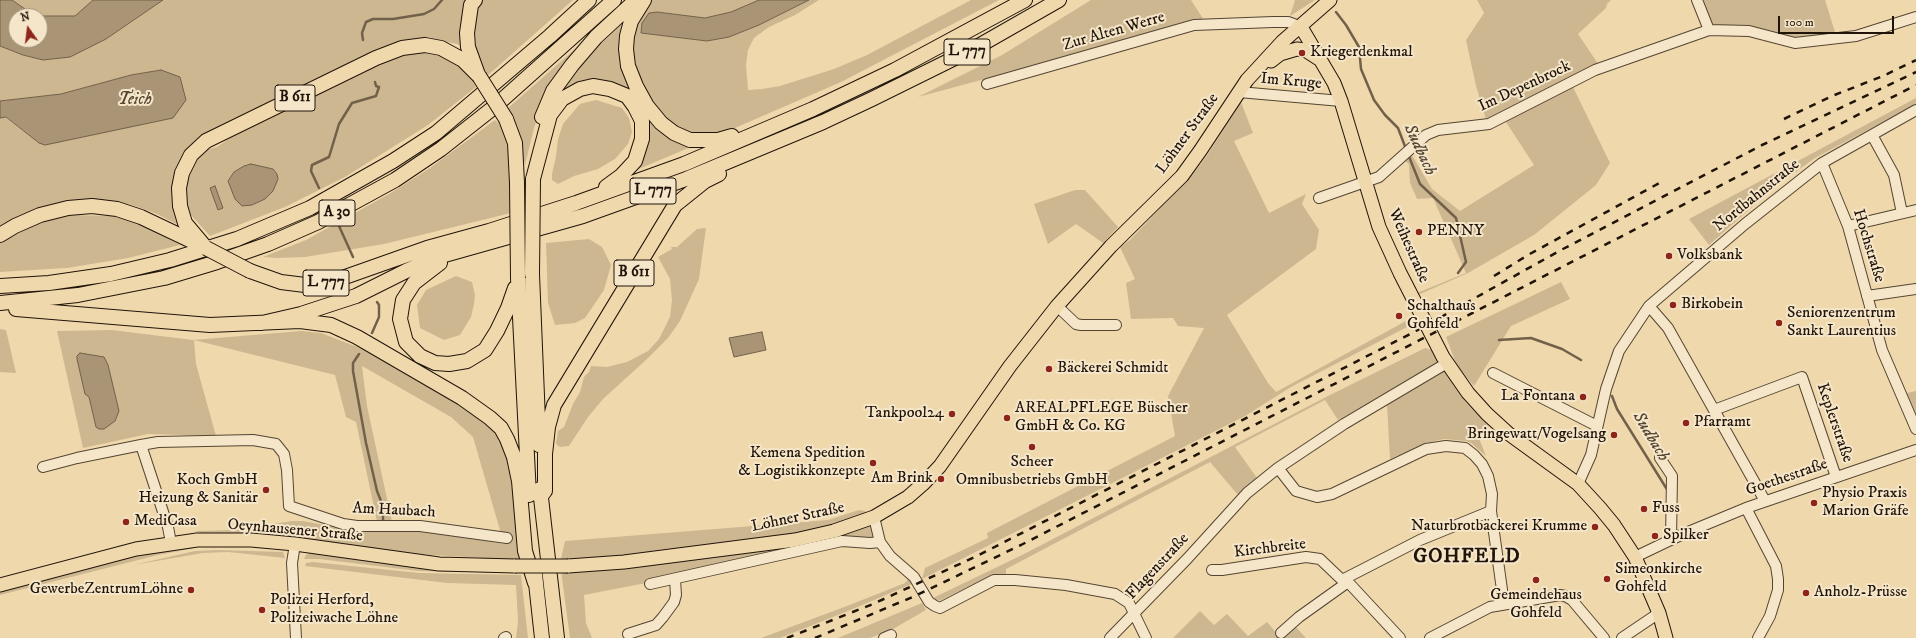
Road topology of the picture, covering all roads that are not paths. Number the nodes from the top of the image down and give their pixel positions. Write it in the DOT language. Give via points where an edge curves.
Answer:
graph roads {
  1 [pos="475,0"];
  2 [pos="589,0"];
  3 [pos="614,0"];
  4 [pos="636,0"];
  5 [pos="644,0"];
  6 [pos="1025,0"];
  7 [pos="1059,0"];
  8 [pos="1330,0"];
  9 [pos="1697,0"];
  10 [pos="1916,17"];
  11 [pos="1299,26"];
  12 [pos="1709,30"];
  13 [pos="1322,62"];
  14 [pos="479,76"];
  15 [pos="1247,80"];
  16 [pos="987,84"];
  17 [pos="1239,92"];
  18 [pos="1341,102"];
  19 [pos="812,109"];
  20 [pos="1916,110"];
  21 [pos="823,122"];
  22 [pos="1872,135"];
  23 [pos="1822,163"];
  24 [pos="533,179"];
  25 [pos="1364,183"];
  26 [pos="1319,198"];
  27 [pos="576,203"];
  28 [pos="1916,210"];
  29 [pos="1902,213"];
  30 [pos="1848,226"];
  31 [pos="0,235"];
  32 [pos="189,236"];
  33 [pos="478,247"];
  34 [pos="206,248"];
  35 [pos="518,278"];
  36 [pos="0,286"];
  37 [pos="1916,289"];
  38 [pos="1868,296"];
  39 [pos="0,302"];
  40 [pos="1057,306"];
  41 [pos="1649,306"];
  42 [pos="0,308"];
  43 [pos="262,323"];
  44 [pos="1116,325"];
  45 [pos="1447,363"];
  46 [pos="1493,374"];
  47 [pos="1714,410"];
  48 [pos="1598,426"];
  49 [pos="1916,429"];
  50 [pos="142,445"];
  51 [pos="1916,450"];
  52 [pos="1660,458"];
  53 [pos="43,467"];
  54 [pos="1278,468"];
  55 [pos="1836,476"];
  56 [pos="1578,484"];
  57 [pos="540,497"];
  58 [pos="1765,501"];
  59 [pos="1746,508"];
  60 [pos="1490,511"];
  61 [pos="874,517"];
  62 [pos="507,538"];
  63 [pos="1671,540"];
  64 [pos="880,542"];
  65 [pos="171,543"];
  66 [pos="294,544"];
  67 [pos="1635,557"];
  68 [pos="568,566"];
  69 [pos="1212,570"];
  70 [pos="675,579"];
  71 [pos="1345,581"];
  72 [pos="536,583"];
  73 [pos="650,584"];
  74 [pos="0,585"];
  75 [pos="1504,604"];
  76 [pos="1659,613"];
  77 [pos="1135,614"];
  78 [pos="1281,633"];
  79 [pos="628,634"];
  80 [pos="296,638"];
  81 [pos="542,638"];
  82 [pos="557,638"];
  83 [pos="1110,638"];
  84 [pos="1146,638"];
  85 [pos="1400,638"];
  86 [pos="1430,638"];
  87 [pos="1604,638"];
  88 [pos="1622,638"];
  89 [pos="1666,638"];
  90 [pos="1758,638"];
  1 -- 14 [label="highway" via="471,5 467,33 468,47"];
  2 -- 36 [label="highway, A 30" via="436,132 393,161 310,208 237,239 170,260 111,274 49,283"];
  3 -- 39 [label="highway, A 30" via="493,108 441,149 395,180 318,222 268,244 164,278 78,295"];
  4 -- 24 [label="highway" via="596,37 553,91 538,128"];
  5 -- 19 [label="highway" via="631,21 626,36 628,66 647,106 661,123 674,133 690,140 718,140 798,107"];
  6 -- 19 [label="highway, L 777" via="895,70"];
  7 -- 21 [label="highway, L 777" via="975,48"];
  8 -- 11 [label="main road, Löhner Straße"];
  9 -- 12 [label="street"];
  10 -- 12 [label="street, Im Depenbrock" via="1856,36 1795,43 1749,31"];
  11 -- 13 [label="main road, Weihestraße"];
  11 -- 15 [label="main road, Löhner Straße"];
  11 -- 16 [label="street, Zur Alten Werre" via="1288,22 1194,25"];
  12 -- 25 [label="street, Im Depenbrock" via="1595,70 1489,124 1438,130 1426,136 1379,177"];
  13 -- 15 [label="main road, Weihestraße" via="1305,50 1290,50 1280,54"];
  13 -- 18 [label="main road, Weihestraße"];
  14 -- 32 [label="highway, B 611" via="463,60 441,48 425,45 402,48 376,58 206,141 191,155 182,173 179,188 180,206"];
  14 -- 35 [label="highway, B 611, bridge" via="506,119 515,143"];
  15 -- 17 [label="main road, Löhner Straße"];
  17 -- 18 [label="street, Im Kruge"];
  17 -- 40 [label="main road, Löhner Straße" via="1182,176 1111,246"];
  18 -- 25 [label="main road, Weihestraße"];
  19 -- 27 [label="highway, L 777" via="684,164"];
  20 -- 22 [label="street, Nordbahnstraße"];
  21 -- 33 [label="highway, L 777" via="686,179 584,216"];
  21 -- 57 [label="highway, B 611" via="803,136 705,181 676,205 554,405 545,454 545,491"];
  22 -- 23 [label="street, Nordbahnstraße"];
  22 -- 29 [label="street" via="1894,174"];
  23 -- 30 [label="street, Hochstraße"];
  23 -- 41 [label="street, Nordbahnstraße"];
  24 -- 27 [label="highway" via="550,115 562,99 580,89 594,86 627,96 642,121 642,139 635,160 608,186"];
  24 -- 57 [label="highway, bridge" via="532,274"];
  25 -- 26 [label="street"];
  25 -- 45 [label="main road, Weihestraße" via="1386,246"];
  27 -- 34 [label="highway, L 777, bridge" via="427,248 328,283 305,285 281,282 250,271"];
  28 -- 29 [label="street"];
  29 -- 30 [label="street"];
  30 -- 38 [label="street, Hochstraße"];
  31 -- 32 [label="highway" via="40,215 68,208 92,206 117,209"];
  32 -- 34 [label="highway, B 611"];
  33 -- 35 [label="highway" via="429,270 414,283 403,300 400,319 406,342 420,356 434,363 449,364 467,361 485,350 498,331"];
  33 -- 43 [label="highway, L 777" via="441,256 356,296 301,314"];
  35 -- 72 [label="highway, B 611" via="528,483"];
  37 -- 38 [label="street"];
  38 -- 49 [label="street, Hochstraße" via="1882,350"];
  40 -- 44 [label="street" via="1076,324"];
  40 -- 61 [label="main road, Löhner Straße" via="1010,366 940,466 908,497"];
  41 -- 47 [label="street" via="1668,328"];
  41 -- 48 [label="street, Nordbahnstraße" via="1619,351 1606,389"];
  42 -- 43 [label="highway" via="210,325"];
  43 -- 72 [label="highway, B 611" via="300,321 331,325 416,371 490,418 504,434 514,457 519,481 525,551"];
  45 -- 54 [label="street, Flagenstraße" via="1344,424"];
  45 -- 56 [label="main road, Weihestraße" via="1468,393 1508,434"];
  46 -- 48 [label="street"];
  47 -- 55 [label="street, Keplerstraße" via="1802,377"];
  47 -- 58 [label="street"];
  48 -- 56 [label="street, Nordbahnstraße" via="1591,456"];
  50 -- 53 [label="street, Am Haubach"];
  50 -- 62 [label="street, Am Haubach" via="158,442 247,440 276,444 284,454 288,470 289,506 343,524 420,526"];
  50 -- 65 [label="street"];
  51 -- 55 [label="street, Goethestraße"];
  52 -- 63 [label="street" via="1672,476"];
  54 -- 60 [label="street" via="1296,491 1317,497 1332,494 1426,449 1446,446 1465,448 1478,460 1488,476 1492,494"];
  54 -- 77 [label="street, Flagenstraße" via="1247,493"];
  55 -- 58 [label="street, Goethestraße"];
  56 -- 67 [label="main road, Weihestraße" via="1614,526"];
  57 -- 82 [label="highway, B 611"];
  58 -- 59 [label="street, Goethestraße"];
  59 -- 63 [label="street, Goethestraße"];
  59 -- 90 [label="street" via="1776,566 1778,579 1778,590 1770,616"];
  60 -- 71 [label="street" via="1420,540"];
  60 -- 75 [label="street"];
  61 -- 64 [label="street, Flagenstraße"];
  61 -- 68 [label="main road, Löhner Straße" via="834,531 795,540 624,562"];
  63 -- 67 [label="street, Goethestraße"];
  64 -- 70 [label="street" via="842,541"];
  64 -- 77 [label="street, Flagenstraße" via="890,556 914,577 929,602 940,608 994,580 1015,580 1066,585 1115,594 1129,603"];
  65 -- 66 [label="main road, Oeynhausener Straße" via="197,540 251,540"];
  65 -- 74 [label="main road, Oeynhausener Straße" via="136,549"];
  66 -- 68 [label="main road, Oeynhausener Straße, bridge" via="439,564"];
  66 -- 80 [label="street" via="292,563"];
  67 -- 76 [label="main road, Weihestraße"];
  69 -- 71 [label="street, Kirchbreite" via="1306,557 1320,559"];
  70 -- 73 [label="street"];
  70 -- 79 [label="street" via="674,602 660,621 656,625"];
  71 -- 78 [label="street"];
  71 -- 85 [label="street, Kirchbreite"];
  72 -- 81 [label="highway, B 611"];
  75 -- 86 [label="street" via="1476,612"];
  75 -- 87 [label="street" via="1565,596 1572,600"];
  76 -- 88 [label="street"];
  76 -- 89 [label="main road, Weihestraße"];
  77 -- 83 [label="street"];
  77 -- 84 [label="street"];
}
